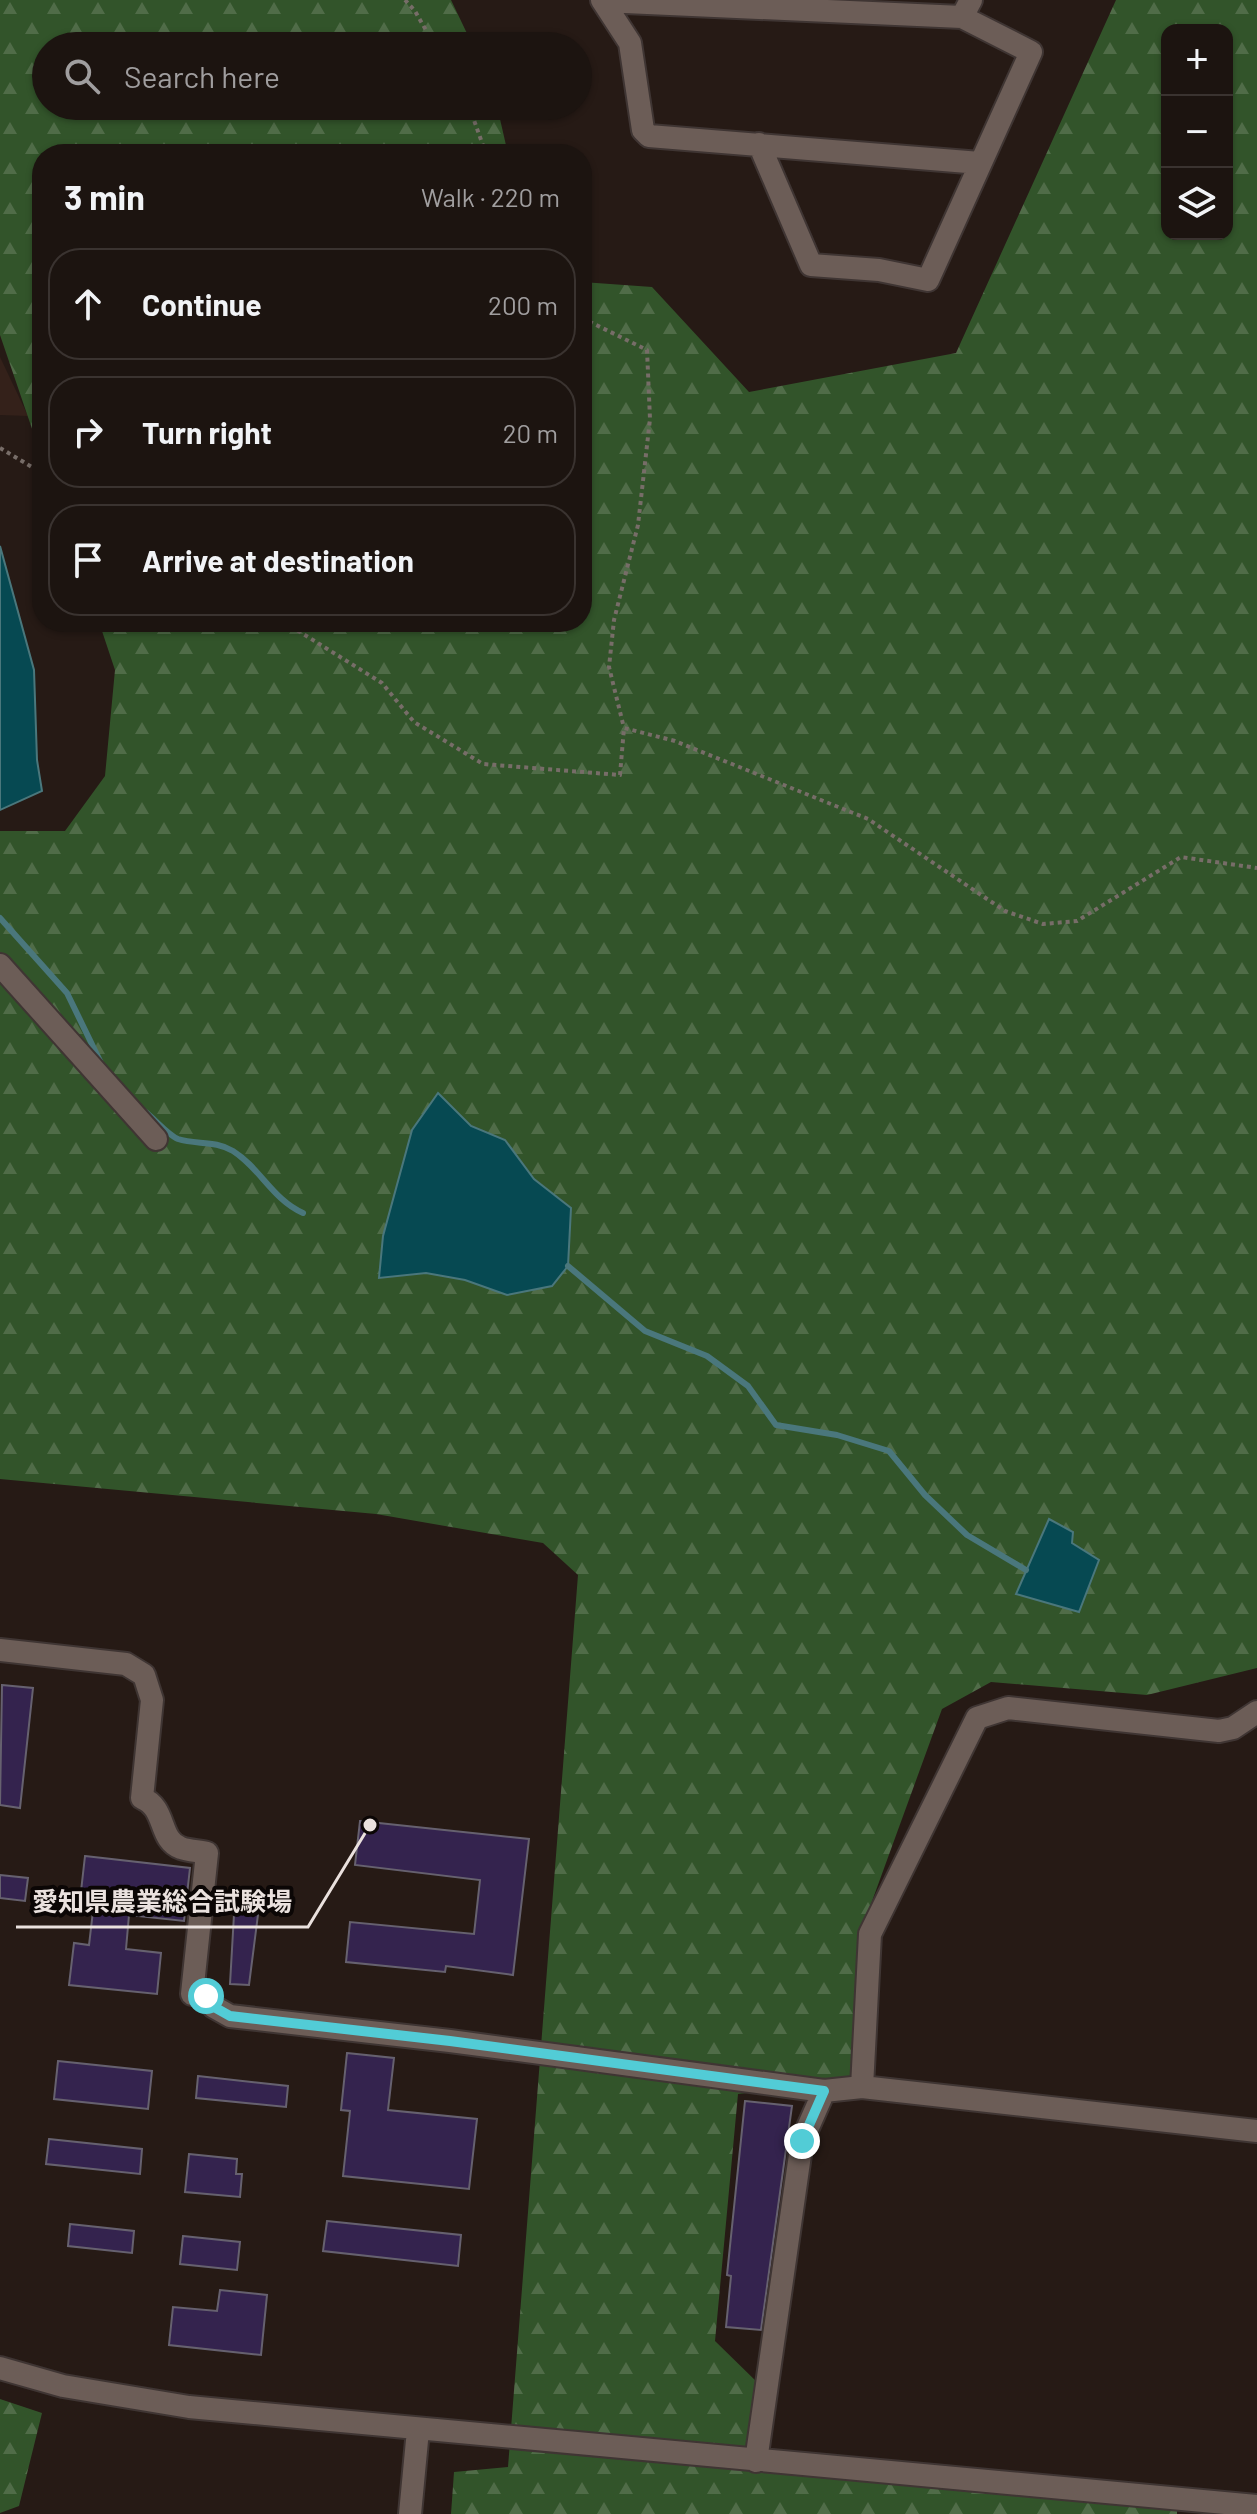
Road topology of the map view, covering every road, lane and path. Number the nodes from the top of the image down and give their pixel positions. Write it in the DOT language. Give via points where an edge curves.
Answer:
graph roads {
  1 [pos="405,0"];
  2 [pos="603,1"];
  3 [pos="967,9"];
  4 [pos="427,32"];
  5 [pos="474,120"];
  6 [pos="482,144"];
  7 [pos="759,144"];
  8 [pos="980,163"];
  9 [pos="592,323"];
  10 [pos="0,448"];
  11 [pos="32,467"];
  12 [pos="300,632"];
  13 [pos="624,728"];
  14 [pos="1257,868"];
  15 [pos="0,965"];
  16 [pos="156,1139"];
  17 [pos="0,1650"];
  18 [pos="1257,1712"];
  19 [pos="862,2087"];
  20 [pos="824,2091"];
  21 [pos="1257,2131"];
  22 [pos="0,2368"];
  23 [pos="418,2430"];
  24 [pos="756,2461"];
  25 [pos="1257,2506"];
  26 [pos="410,2514"];
  1 -- 4 [label="path"];
  2 -- 3 [label="street"];
  2 -- 7 [label="street" via="630,43 643,130 649,136"];
  3 -- 8 [label="street" via="1031,52"];
  5 -- 6 [label="path"];
  7 -- 8 [label="street"];
  7 -- 8 [label="street" via="811,265 928,280"];
  9 -- 13 [label="path" via="647,350 650,419 638,525 614,620 609,667"];
  10 -- 11 [label="path"];
  12 -- 13 [label="path" via="382,683 414,722 483,764 620,775"];
  13 -- 14 [label="path" via="675,741 868,819 1005,911 1043,924 1077,921 1181,857"];
  15 -- 16 [label="street"];
  17 -- 20 [label="street" via="126,1664 144,1675 152,1700 142,1798 159,1811 168,1840 179,1848 207,1853 192,1994 206,1996 230,2016"];
  18 -- 19 [label="street" via="1219,1731 1008,1708 977,1718 870,1934"];
  19 -- 20 [label="street"];
  19 -- 21 [label="street"];
  20 -- 24 [label="street" via="802,2141"];
  22 -- 23 [label="street" via="63,2386 174,2404"];
  23 -- 24 [label="street"];
  23 -- 26 [label="street"];
  24 -- 25 [label="street"];
}
